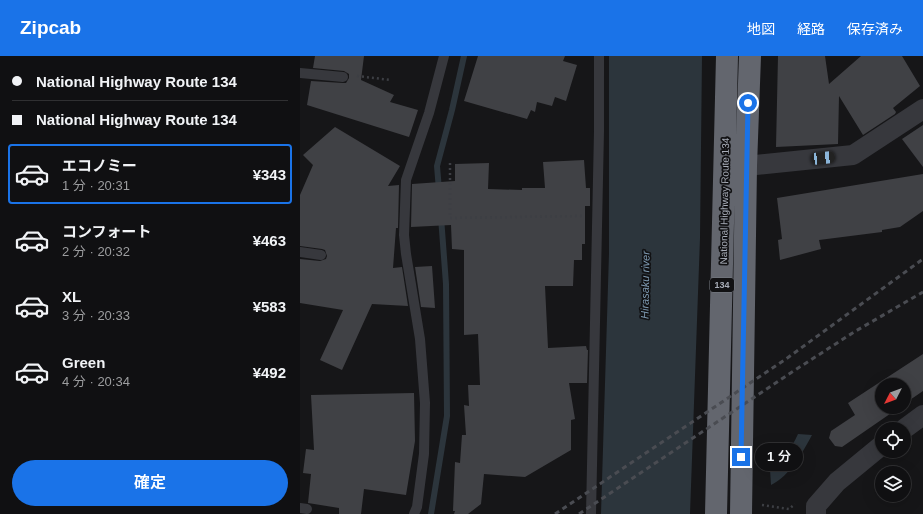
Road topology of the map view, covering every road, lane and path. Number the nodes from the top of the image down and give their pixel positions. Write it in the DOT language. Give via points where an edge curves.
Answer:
graph roads {
  1 [pos="444,56"];
  2 [pos="598,56"];
  3 [pos="727,56"];
  4 [pos="750,56"];
  5 [pos="300,72"];
  6 [pos="342,77"];
  7 [pos="391,80"];
  8 [pos="923,109"];
  9 [pos="450,163"];
  10 [pos="746,166"];
  11 [pos="597,215"];
  12 [pos="300,252"];
  13 [pos="321,255"];
  14 [pos="923,416"];
  15 [pos="911,424"];
  16 [pos="875,451"];
  17 [pos="796,503"];
  18 [pos="749,509"];
  19 [pos="414,514"];
  20 [pos="591,514"];
  21 [pos="716,514"];
  22 [pos="816,514"];
  1 -- 19 [label="lane" via="429,113 406,180 404,235 420,338 425,403 424,454"];
  2 -- 11 [label="lane"];
  3 -- 21 [label="highway, National Highway Route 134 / 134"];
  4 -- 10 [label="highway, 134"];
  5 -- 6 [label="lane"];
  6 -- 7 [label="path" via="360,76"];
  8 -- 10 [label="street" via="853,155"];
  9 -- 11 [label="path" via="450,218"];
  10 -- 18 [label="highway, 134"];
  11 -- 20 [label="lane"];
  12 -- 13 [label="lane"];
  14 -- 15 [label="street"];
  16 -- 22 [label="street" via="837,482 816,506"];
  17 -- 18 [label="path" via="789,509"];
}
